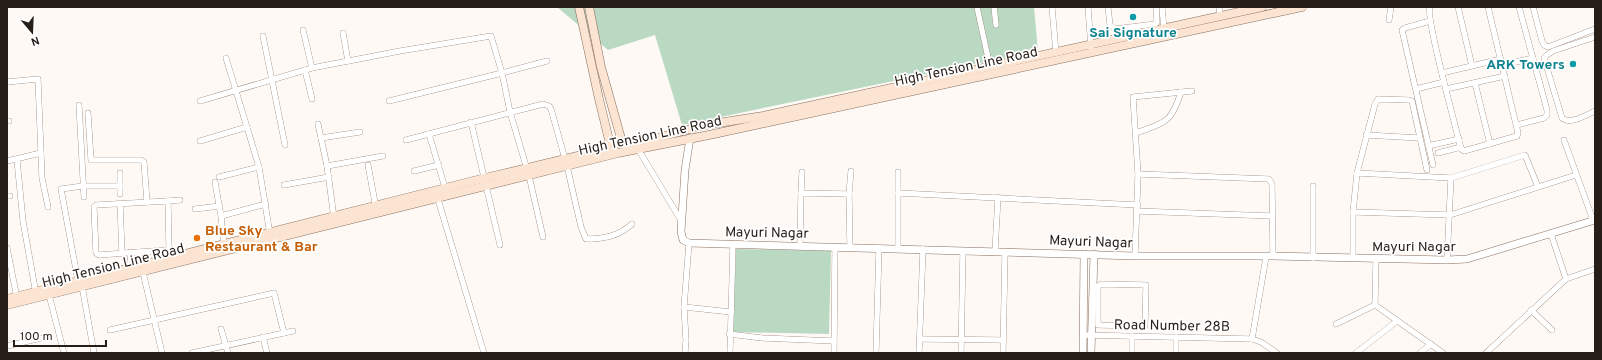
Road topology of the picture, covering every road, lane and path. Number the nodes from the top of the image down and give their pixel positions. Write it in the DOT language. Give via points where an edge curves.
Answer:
graph roads {
  1 [pos="579,7"];
  2 [pos="589,7"];
  3 [pos="977,7"];
  4 [pos="994,7"];
  5 [pos="1052,7"];
  6 [pos="1088,7"];
  7 [pos="1108,7"];
  8 [pos="1156,7"];
  9 [pos="1162,7"];
  10 [pos="1219,7"];
  11 [pos="1262,7"];
  12 [pos="1302,7"];
  13 [pos="1391,7"];
  14 [pos="1430,7"];
  15 [pos="1458,7"];
  16 [pos="1490,7"];
  17 [pos="1519,7"];
  18 [pos="1533,7"];
  19 [pos="1220,16"];
  20 [pos="1389,20"];
  21 [pos="1430,21"];
  22 [pos="996,25"];
  23 [pos="1152,28"];
  24 [pos="1119,29"];
  25 [pos="1164,29"];
  26 [pos="1595,29"];
  27 [pos="303,30"];
  28 [pos="343,33"];
  29 [pos="263,36"];
  30 [pos="1595,37"];
  31 [pos="1124,38"];
  32 [pos="1091,48"];
  33 [pos="1056,53"];
  34 [pos="226,58"];
  35 [pos="1533,58"];
  36 [pos="1501,59"];
  37 [pos="348,61"];
  38 [pos="547,61"];
  39 [pos="1472,66"];
  40 [pos="1503,66"];
  41 [pos="990,67"];
  42 [pos="312,68"];
  43 [pos="305,70"];
  44 [pos="502,73"];
  45 [pos="1442,73"];
  46 [pos="1505,76"];
  47 [pos="272,81"];
  48 [pos="7,82"];
  49 [pos="1444,82"];
  50 [pos="1475,83"];
  51 [pos="1446,89"];
  52 [pos="236,90"];
  53 [pos="1416,90"];
  54 [pos="1192,91"];
  55 [pos="1182,92"];
  56 [pos="312,100"];
  57 [pos="200,101"];
  58 [pos="389,101"];
  59 [pos="848,101"];
  60 [pos="78,105"];
  61 [pos="510,112"];
  62 [pos="1595,112"];
  63 [pos="88,113"];
  64 [pos="471,122"];
  65 [pos="318,124"];
  66 [pos="1517,125"];
  67 [pos="247,127"];
  68 [pos="360,132"];
  69 [pos="1136,133"];
  70 [pos="429,134"];
  71 [pos="1366,135"];
  72 [pos="321,138"];
  73 [pos="690,138"];
  74 [pos="1420,138"];
  75 [pos="1459,139"];
  76 [pos="406,140"];
  77 [pos="1564,140"];
  78 [pos="200,141"];
  79 [pos="1490,144"];
  80 [pos="285,145"];
  81 [pos="1428,146"];
  82 [pos="1461,147"];
  83 [pos="638,149"];
  84 [pos="614,150"];
  85 [pos="41,153"];
  86 [pos="1438,153"];
  87 [pos="383,156"];
  88 [pos="17,160"];
  89 [pos="7,161"];
  90 [pos="566,163"];
  91 [pos="368,165"];
  92 [pos="439,165"];
  93 [pos="1433,165"];
  94 [pos="327,166"];
  95 [pos="259,167"];
  96 [pos="1427,170"];
  97 [pos="414,171"];
  98 [pos="851,171"];
  99 [pos="528,172"];
  100 [pos="802,172"];
  101 [pos="898,172"];
  102 [pos="120,173"];
  103 [pos="1138,174"];
  104 [pos="1357,174"];
  105 [pos="1576,175"];
  106 [pos="219,177"];
  107 [pos="329,177"];
  108 [pos="1451,178"];
  109 [pos="215,182"];
  110 [pos="486,182"];
  111 [pos="284,185"];
  112 [pos="83,186"];
  113 [pos="120,186"];
  114 [pos="1313,186"];
  115 [pos="1538,187"];
  116 [pos="446,191"];
  117 [pos="801,193"];
  118 [pos="898,193"];
  119 [pos="120,194"];
  120 [pos="436,194"];
  121 [pos="849,194"];
  122 [pos="84,197"];
  123 [pos="998,197"];
  124 [pos="180,200"];
  125 [pos="168,201"];
  126 [pos="147,202"];
  127 [pos="120,203"];
  128 [pos="266,204"];
  129 [pos="1138,204"];
  130 [pos="220,206"];
  131 [pos="48,207"];
  132 [pos="195,209"];
  133 [pos="376,209"];
  134 [pos="1136,212"];
  135 [pos="1353,212"];
  136 [pos="1450,215"];
  137 [pos="221,216"];
  138 [pos="1273,216"];
  139 [pos="335,220"];
  140 [pos="1594,220"];
  141 [pos="682,222"];
  142 [pos="632,224"];
  143 [pos="1551,234"];
  144 [pos="271,236"];
  145 [pos="543,238"];
  146 [pos="689,243"];
  147 [pos="732,244"];
  148 [pos="500,245"];
  149 [pos="800,246"];
  150 [pos="835,247"];
  151 [pos="850,247"];
  152 [pos="7,248"];
  153 [pos="224,248"];
  154 [pos="879,248"];
  155 [pos="898,248"];
  156 [pos="923,249"];
  157 [pos="963,250"];
  158 [pos="995,251"];
  159 [pos="130,252"];
  160 [pos="139,252"];
  161 [pos="1005,252"];
  162 [pos="122,253"];
  163 [pos="1084,254"];
  164 [pos="1094,254"];
  165 [pos="1135,256"];
  166 [pos="1269,257"];
  167 [pos="1313,258"];
  168 [pos="1353,258"];
  169 [pos="1376,259"];
  170 [pos="1447,260"];
  171 [pos="138,268"];
  172 [pos="1595,269"];
  173 [pos="1566,279"];
  174 [pos="80,284"];
  175 [pos="37,295"];
  176 [pos="49,295"];
  177 [pos="7,299"];
  178 [pos="17,300"];
  179 [pos="7,305"];
  180 [pos="1375,305"];
  181 [pos="684,307"];
  182 [pos="1083,308"];
  183 [pos="1095,308"];
  184 [pos="1531,310"];
  185 [pos="731,312"];
  186 [pos="154,319"];
  187 [pos="1397,321"];
  188 [pos="1336,324"];
  189 [pos="222,328"];
  190 [pos="110,330"];
  191 [pos="1552,330"];
  192 [pos="293,331"];
  193 [pos="284,333"];
  194 [pos="729,334"];
  195 [pos="1083,335"];
  196 [pos="1091,335"];
  197 [pos="1132,336"];
  198 [pos="263,337"];
  199 [pos="1176,337"];
  200 [pos="41,338"];
  201 [pos="920,339"];
  202 [pos="961,339"];
  203 [pos="1252,339"];
  204 [pos="1003,340"];
  205 [pos="834,341"];
  206 [pos="1431,344"];
  207 [pos="7,346"];
  208 [pos="226,346"];
  209 [pos="64,353"];
  210 [pos="94,353"];
  211 [pos="162,353"];
  212 [pos="194,353"];
  213 [pos="228,353"];
  214 [pos="267,353"];
  215 [pos="484,353"];
  216 [pos="685,353"];
  217 [pos="730,353"];
  218 [pos="834,353"];
  219 [pos="876,353"];
  220 [pos="919,353"];
  221 [pos="961,353"];
  222 [pos="1003,353"];
  223 [pos="1083,353"];
  224 [pos="1091,353"];
  225 [pos="1132,353"];
  226 [pos="1176,353"];
  227 [pos="1277,353"];
  228 [pos="1356,353"];
  229 [pos="1420,353"];
  230 [pos="1443,353"];
  231 [pos="1486,353"];
  1 -- 84 [label="main road" via="599,99"];
  2 -- 59 [label="main road, High Tension Line Road" via="610,100 624,144 627,146 689,129"];
  3 -- 41 [label="street"];
  4 -- 22 [label="street"];
  5 -- 33 [label="street"];
  6 -- 32 [label="street"];
  7 -- 24 [label="street" via="1110,25"];
  8 -- 23 [label="street" via="1157,22"];
  9 -- 25 [label="street"];
  10 -- 19 [label="street"];
  11 -- 19 [label="main road, High Tension Line Road"];
  12 -- 32 [label="main road, High Tension Line Road"];
  13 -- 20 [label="street"];
  14 -- 21 [label="street"];
  15 -- 39 [label="street"];
  16 -- 36 [label="street"];
  17 -- 35 [label="street"];
  18 -- 26 [label="street" via="1542,40 1548,47"];
  19 -- 25 [label="main road, High Tension Line Road"];
  21 -- 45 [label="street"];
  21 -- 53 [label="street" via="1402,30"];
  23 -- 24 [label="street"];
  23 -- 25 [label="main road, High Tension Line Road"];
  23 -- 31 [label="main road, High Tension Line Road"];
  24 -- 31 [label="street"];
  27 -- 42 [label="street"];
  28 -- 37 [label="street"];
  29 -- 47 [label="street"];
  30 -- 62 [label="street" via="1553,52 1544,58 1562,118 1570,121"];
  31 -- 32 [label="main road, High Tension Line Road"];
  32 -- 33 [label="main road, High Tension Line Road"];
  32 -- 59 [label="main road, High Tension Line Road"];
  33 -- 41 [label="main road, High Tension Line Road"];
  34 -- 52 [label="street"];
  35 -- 40 [label="street"];
  35 -- 66 [label="street" via="1548,110 1547,115"];
  36 -- 39 [label="street"];
  36 -- 40 [label="street"];
  37 -- 42 [label="street"];
  37 -- 44 [label="street" via="491,36"];
  38 -- 44 [label="street"];
  39 -- 45 [label="street"];
  40 -- 46 [label="street"];
  41 -- 59 [label="main road, High Tension Line Road"];
  42 -- 43 [label="street"];
  43 -- 47 [label="street"];
  43 -- 56 [label="street"];
  44 -- 58 [label="street"];
  44 -- 61 [label="street"];
  45 -- 49 [label="street"];
  46 -- 50 [label="street"];
  46 -- 66 [label="street"];
  47 -- 52 [label="street"];
  47 -- 80 [label="street"];
  48 -- 85 [label="street" via="38,79"];
  49 -- 51 [label="street"];
  49 -- 53 [label="street"];
  50 -- 51 [label="street"];
  50 -- 79 [label="street"];
  51 -- 75 [label="street"];
  52 -- 57 [label="street"];
  52 -- 67 [label="street"];
  53 -- 81 [label="street"];
  54 -- 55 [label="street"];
  55 -- 69 [label="street" via="1168,120"];
  55 -- 69 [label="street" via="1134,97"];
  59 -- 73 [label="main road, High Tension Line Road"];
  60 -- 112 [label="street"];
  61 -- 64 [label="street"];
  61 -- 90 [label="street" via="543,104 549,106"];
  61 -- 99 [label="street"];
  63 -- 126 [label="street" via="92,160 144,162"];
  64 -- 70 [label="street"];
  64 -- 110 [label="street"];
  65 -- 72 [label="street"];
  66 -- 79 [label="street" via="1517,136"];
  67 -- 78 [label="street"];
  67 -- 95 [label="street"];
  68 -- 72 [label="street"];
  69 -- 103 [label="street"];
  70 -- 76 [label="street"];
  70 -- 92 [label="street"];
  71 -- 74 [label="street"];
  71 -- 74 [label="street" via="1378,98 1409,100 1413,104"];
  71 -- 104 [label="street"];
  72 -- 94 [label="street"];
  73 -- 83 [label="main road, High Tension Line Road"];
  73 -- 141 [label="street"];
  74 -- 96 [label="street"];
  75 -- 81 [label="street"];
  75 -- 82 [label="street"];
  77 -- 105 [label="street"];
  79 -- 82 [label="street" via="1464,151"];
  81 -- 93 [label="street"];
  82 -- 86 [label="street"];
  83 -- 84 [label="main road, High Tension Line Road"];
  83 -- 141 [label="street"];
  84 -- 90 [label="main road, High Tension Line Road"];
  85 -- 88 [label="street"];
  85 -- 131 [label="street" via="42,178"];
  87 -- 94 [label="street"];
  88 -- 89 [label="street"];
  88 -- 175 [label="street" via="22,221"];
  90 -- 99 [label="main road, High Tension Line Road"];
  90 -- 142 [label="street" via="586,239 614,236"];
  91 -- 133 [label="street"];
  92 -- 97 [label="street"];
  92 -- 116 [label="street"];
  94 -- 107 [label="street"];
  95 -- 106 [label="street"];
  95 -- 128 [label="street"];
  98 -- 121 [label="street"];
  99 -- 110 [label="main road, High Tension Line Road"];
  99 -- 145 [label="street"];
  100 -- 117 [label="street"];
  101 -- 118 [label="street"];
  102 -- 113 [label="street"];
  103 -- 129 [label="street"];
  103 -- 138 [label="street" via="1269,179 1272,184"];
  104 -- 108 [label="street"];
  104 -- 135 [label="street"];
  105 -- 115 [label="street"];
  105 -- 140 [label="street"];
  107 -- 111 [label="street"];
  107 -- 139 [label="street"];
  108 -- 115 [label="street" via="1525,155"];
  108 -- 136 [label="street"];
  109 -- 130 [label="street"];
  110 -- 116 [label="main road, High Tension Line Road"];
  110 -- 148 [label="street"];
  112 -- 113 [label="street"];
  112 -- 122 [label="street"];
  112 -- 174 [label="street" via="61,190"];
  113 -- 119 [label="street"];
  114 -- 167 [label="street"];
  115 -- 136 [label="street"];
  116 -- 120 [label="main road, High Tension Line Road"];
  117 -- 121 [label="street"];
  117 -- 149 [label="street"];
  118 -- 123 [label="street"];
  118 -- 155 [label="street"];
  120 -- 133 [label="main road, High Tension Line Road"];
  120 -- 215 [label="street"];
  121 -- 151 [label="street"];
  123 -- 129 [label="street"];
  123 -- 158 [label="street"];
  124 -- 125 [label="street"];
  125 -- 126 [label="street"];
  125 -- 160 [label="street" via="169,249"];
  126 -- 127 [label="street"];
  127 -- 162 [label="street"];
  127 -- 162 [label="street" via="94,206 96,252 99,255"];
  128 -- 137 [label="street"];
  128 -- 144 [label="street"];
  129 -- 134 [label="street"];
  130 -- 132 [label="street"];
  130 -- 137 [label="street"];
  133 -- 139 [label="main road, High Tension Line Road"];
  134 -- 138 [label="street"];
  134 -- 165 [label="street"];
  135 -- 136 [label="street"];
  135 -- 168 [label="street"];
  136 -- 170 [label="street"];
  137 -- 153 [label="street"];
  138 -- 166 [label="street"];
  139 -- 144 [label="main road, High Tension Line Road"];
  140 -- 143 [label="street, Mayuri Nagar"];
  141 -- 146 [label="street" via="681,236"];
  143 -- 170 [label="street, Mayuri Nagar" via="1467,259"];
  143 -- 173 [label="street"];
  144 -- 153 [label="main road, High Tension Line Road"];
  146 -- 147 [label="street, Mayuri Nagar"];
  146 -- 181 [label="street"];
  147 -- 149 [label="street, Mayuri Nagar"];
  147 -- 185 [label="street"];
  149 -- 150 [label="street, Mayuri Nagar"];
  150 -- 151 [label="street, Mayuri Nagar"];
  150 -- 205 [label="street"];
  151 -- 154 [label="street, Mayuri Nagar"];
  152 -- 178 [label="street"];
  153 -- 171 [label="main road, High Tension Line Road"];
  154 -- 155 [label="street, Mayuri Nagar"];
  154 -- 219 [label="street"];
  155 -- 156 [label="street, Mayuri Nagar"];
  156 -- 157 [label="street, Mayuri Nagar"];
  156 -- 201 [label="street"];
  157 -- 158 [label="street, Mayuri Nagar"];
  157 -- 202 [label="street"];
  158 -- 161 [label="street, Mayuri Nagar"];
  159 -- 160 [label="street"];
  159 -- 162 [label="street"];
  159 -- 171 [label="street"];
  160 -- 171 [label="street"];
  161 -- 163 [label="street, Mayuri Nagar"];
  161 -- 204 [label="street"];
  163 -- 164 [label="street, Mayuri Nagar"];
  163 -- 182 [label="street"];
  164 -- 165 [label="street, Mayuri Nagar"];
  164 -- 183 [label="street"];
  165 -- 166 [label="street, Mayuri Nagar"];
  166 -- 167 [label="street, Mayuri Nagar"];
  166 -- 203 [label="street"];
  167 -- 168 [label="street, Mayuri Nagar"];
  168 -- 169 [label="street, Mayuri Nagar"];
  169 -- 170 [label="street, Mayuri Nagar"];
  169 -- 180 [label="street"];
  171 -- 174 [label="main road, High Tension Line Road"];
  171 -- 186 [label="street"];
  172 -- 173 [label="street"];
  173 -- 184 [label="street"];
  174 -- 175 [label="main road"];
  174 -- 176 [label="main road, High Tension Line Road"];
  174 -- 210 [label="street"];
  175 -- 176 [label="main road, High Tension Line Road"];
  175 -- 178 [label="main road, High Tension Line Road"];
  176 -- 209 [label="street"];
  177 -- 178 [label="main road"];
  178 -- 179 [label="main road, High Tension Line Road"];
  180 -- 187 [label="street"];
  180 -- 188 [label="street"];
  181 -- 185 [label="street"];
  181 -- 216 [label="street"];
  182 -- 183 [label="street"];
  182 -- 195 [label="street"];
  183 -- 183 [label="street" via="1100,284 1146,285 1145,326 1099,325"];
  183 -- 196 [label="street"];
  184 -- 191 [label="street"];
  184 -- 231 [label="street"];
  185 -- 194 [label="street"];
  186 -- 190 [label="street"];
  186 -- 193 [label="street" via="274,293"];
  186 -- 211 [label="street"];
  187 -- 206 [label="street"];
  187 -- 228 [label="street"];
  189 -- 208 [label="street"];
  192 -- 193 [label="street"];
  193 -- 198 [label="street"];
  194 -- 205 [label="street"];
  194 -- 217 [label="street"];
  195 -- 196 [label="street, Road Number 28B"];
  195 -- 223 [label="street"];
  196 -- 197 [label="street, Road Number 28B"];
  196 -- 224 [label="street"];
  197 -- 199 [label="street, Road Number 28B"];
  197 -- 225 [label="street"];
  198 -- 208 [label="street"];
  198 -- 214 [label="street"];
  199 -- 203 [label="street, Road Number 28B"];
  199 -- 226 [label="street"];
  200 -- 207 [label="street"];
  201 -- 202 [label="street"];
  201 -- 220 [label="street"];
  202 -- 204 [label="street"];
  202 -- 221 [label="street"];
  203 -- 227 [label="street"];
  204 -- 222 [label="street"];
  205 -- 218 [label="street"];
  206 -- 229 [label="street"];
  206 -- 230 [label="street"];
  208 -- 212 [label="street"];
  208 -- 213 [label="street"];
}
